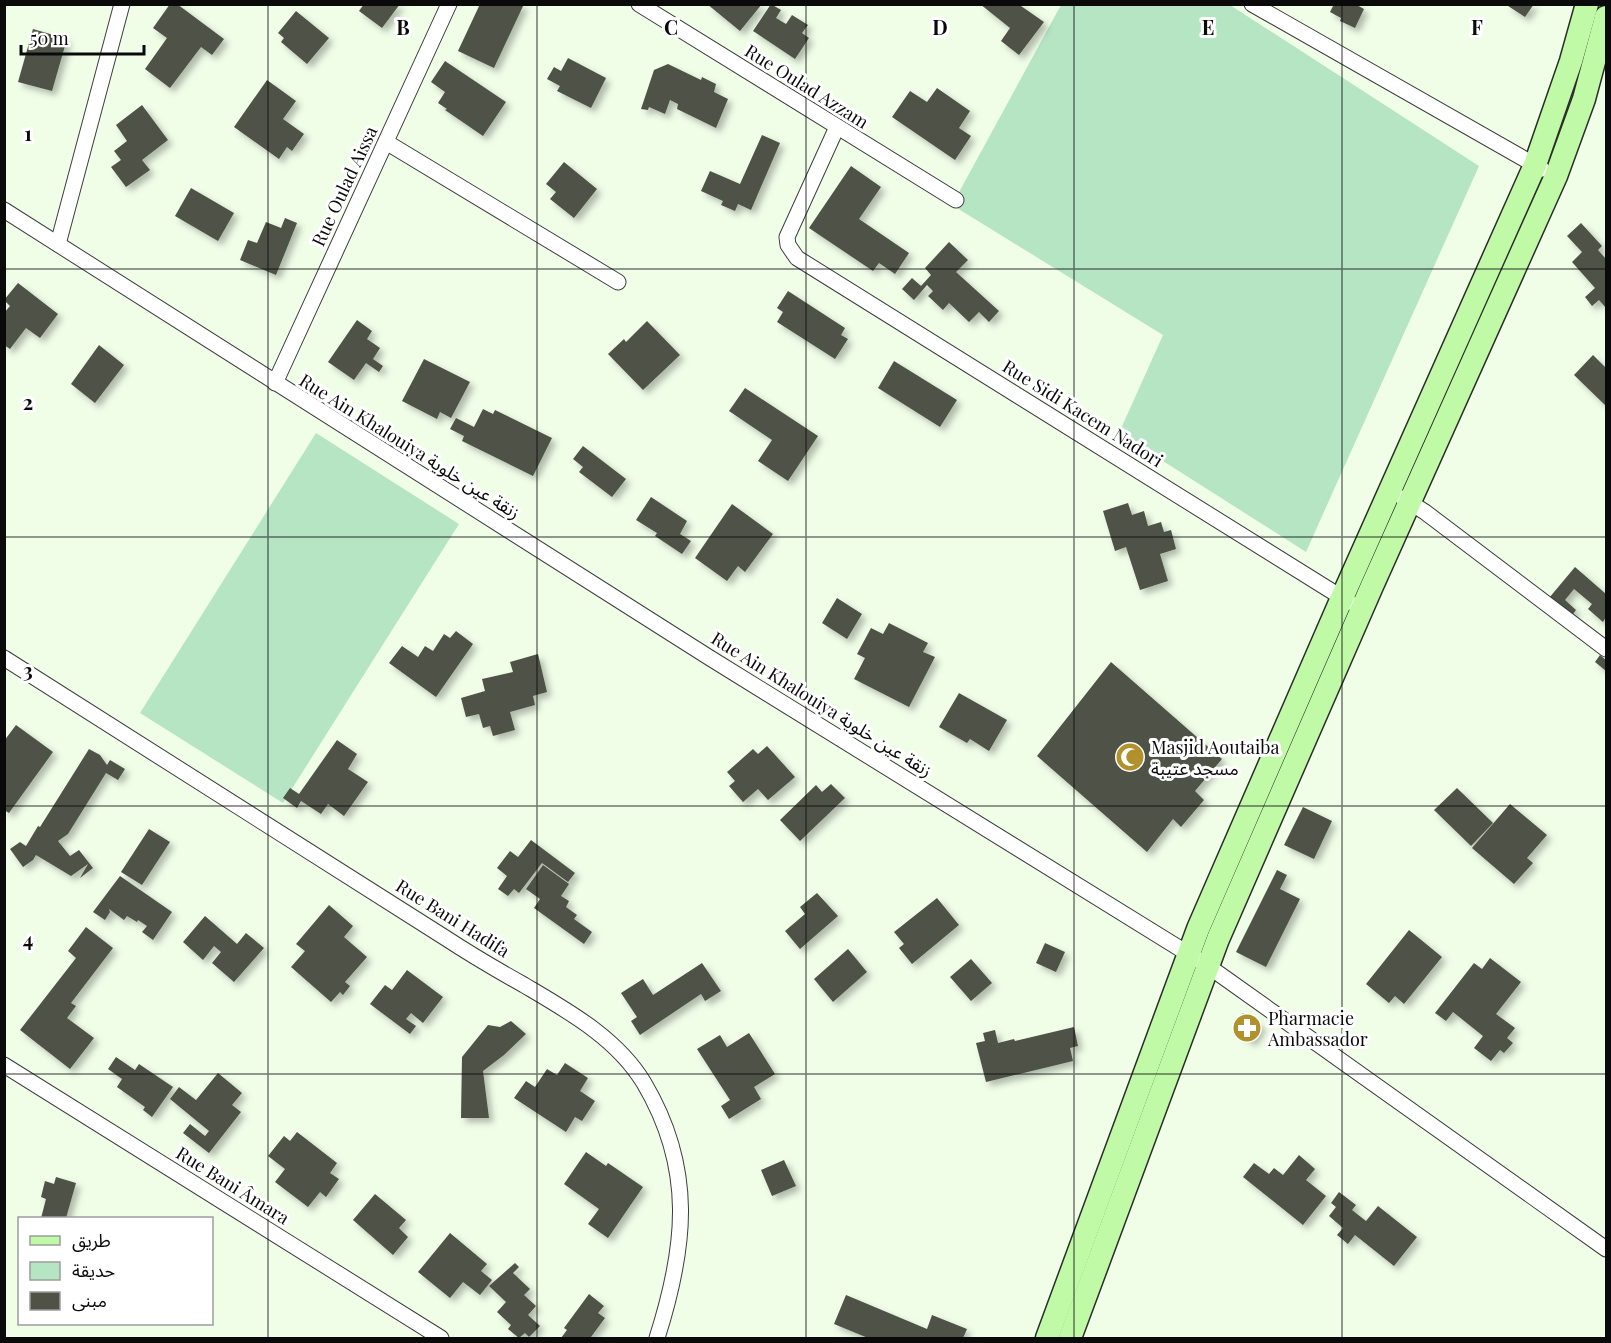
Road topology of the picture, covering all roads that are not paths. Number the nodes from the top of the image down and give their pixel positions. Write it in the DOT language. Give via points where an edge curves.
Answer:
graph roads {
  1 [pos="122,4"];
  2 [pos="449,4"];
  3 [pos="639,4"];
  4 [pos="1252,4"];
  5 [pos="1587,4"];
  6 [pos="1606,17"];
  7 [pos="837,127"];
  8 [pos="386,142"];
  9 [pos="1535,165"];
  10 [pos="1556,176"];
  11 [pos="956,200"];
  12 [pos="4,210"];
  13 [pos="58,244"];
  14 [pos="618,282"];
  15 [pos="275,383"];
  16 [pos="1390,490"];
  17 [pos="1409,502"];
  18 [pos="1342,598"];
  19 [pos="1362,609"];
  20 [pos="1606,649"];
  21 [pos="4,658"];
  22 [pos="1188,954"];
  23 [pos="1208,966"];
  24 [pos="4,1065"];
  25 [pos="1606,1249"];
  26 [pos="1064,1335"];
  27 [pos="441,1338"];
  28 [pos="657,1338"];
  1 -- 13 [label="street"];
  2 -- 8 [label="street, Rue Oulad Aissa"];
  3 -- 7 [label="street, Rue Oulad Azzam"];
  4 -- 9 [label="street"];
  5 -- 9 [label="street"];
  6 -- 10 [label="street" via="1584,99"];
  7 -- 11 [label="street, Rue Oulad Azzam"];
  7 -- 18 [label="street, Rue Sidi Kacem Nadori" via="787,237 796,258"];
  8 -- 14 [label="street"];
  8 -- 15 [label="street, Rue Oulad Aissa"];
  9 -- 10 [label="street"];
  9 -- 16 [label="street"];
  10 -- 17 [label="street"];
  12 -- 13 [label="street, Rue Ain Khalouiya زنقة عين خلوية"];
  13 -- 15 [label="street, Rue Ain Khalouiya زنقة عين خلوية"];
  15 -- 22 [label="street, Rue Ain Khalouiya زنقة عين خلوية"];
  16 -- 17 [label="street"];
  16 -- 18 [label="street"];
  17 -- 19 [label="street"];
  17 -- 20 [label="street"];
  18 -- 19 [label="street, Rue Sidi Kacem Nadori"];
  18 -- 22 [label="street"];
  19 -- 23 [label="street"];
  21 -- 28 [label="street, Rue Bani Hadifa" via="472,955 575,1015 616,1048 643,1082 662,1119 677,1165 682,1206 680,1248"];
  22 -- 23 [label="street, Rue Ain Khalouiya زنقة عين خلوية"];
  22 -- 26 [label="street"];
  23 -- 25 [label="street, Rue Ain Khalouiya زنقة عين خلوية"];
  23 -- 26 [label="street"];
  24 -- 27 [label="street, Rue Bani Âmara"];
}
